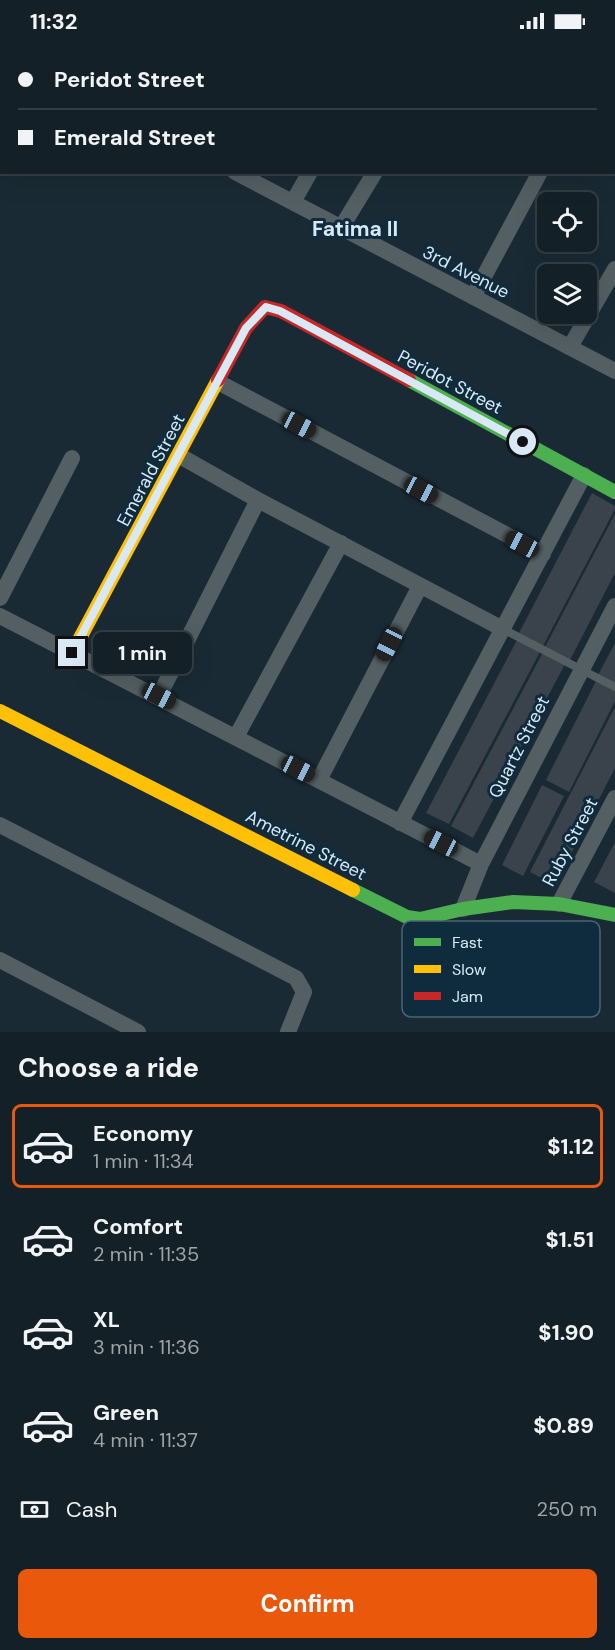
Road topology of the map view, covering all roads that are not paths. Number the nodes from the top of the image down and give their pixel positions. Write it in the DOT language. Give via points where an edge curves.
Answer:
graph roads {
  1 [pos="239,174"];
  2 [pos="309,174"];
  3 [pos="374,174"];
  4 [pos="539,174"];
  5 [pos="292,202"];
  6 [pos="341,228"];
  7 [pos="615,269"];
  8 [pos="472,297"];
  9 [pos="266,307"];
  10 [pos="570,347"];
  11 [pos="615,371"];
  12 [pos="218,382"];
  13 [pos="180,456"];
  14 [pos="72,458"];
  15 [pos="584,475"];
  16 [pos="615,492"];
  17 [pos="258,500"];
  18 [pos="341,543"];
  19 [pos="543,554"];
  20 [pos="420,585"];
  21 [pos="0,598"];
  22 [pos="615,606"];
  23 [pos="0,616"];
  24 [pos="501,628"];
  25 [pos="72,653"];
  26 [pos="581,670"];
  27 [pos="615,687"];
  28 [pos="159,696"];
  29 [pos="0,711"];
  30 [pos="236,737"];
  31 [pos="319,780"];
  32 [pos="615,798"];
  33 [pos="400,823"];
  34 [pos="0,825"];
  35 [pos="481,864"];
  36 [pos="559,904"];
  37 [pos="463,909"];
  38 [pos="615,915"];
  39 [pos="0,960"];
  40 [pos="138,1032"];
  41 [pos="288,1032"];
  1 -- 5 [label="street, 3rd Avenue"];
  2 -- 5 [label="street"];
  3 -- 6 [label="street"];
  4 -- 8 [label="street"];
  5 -- 6 [label="street, 3rd Avenue"];
  6 -- 8 [label="street, 3rd Avenue"];
  7 -- 10 [label="street"];
  8 -- 10 [label="street, 3rd Avenue"];
  9 -- 12 [label="street, Emerald Street" via="246,328"];
  9 -- 15 [label="street, Peridot Street" via="280,311"];
  10 -- 11 [label="street, 3rd Avenue"];
  12 -- 13 [label="street, Emerald Street"];
  12 -- 19 [label="street"];
  13 -- 17 [label="street"];
  13 -- 25 [label="street, Emerald Street"];
  14 -- 21 [label="street"];
  15 -- 16 [label="street, Peridot Street"];
  15 -- 19 [label="street"];
  17 -- 18 [label="street"];
  17 -- 28 [label="street"];
  18 -- 20 [label="street"];
  18 -- 30 [label="street"];
  19 -- 24 [label="street"];
  20 -- 24 [label="street"];
  20 -- 31 [label="street"];
  22 -- 26 [label="street, Quartz Street"];
  23 -- 25 [label="street"];
  24 -- 26 [label="lane"];
  24 -- 33 [label="street"];
  25 -- 28 [label="street"];
  26 -- 27 [label="lane"];
  26 -- 35 [label="street, Quartz Street"];
  28 -- 30 [label="street"];
  29 -- 37 [label="street, Ametrine Street" via="407,917 420,919"];
  30 -- 31 [label="street"];
  31 -- 33 [label="street"];
  32 -- 36 [label="street, Ruby Street"];
  33 -- 35 [label="street"];
  34 -- 41 [label="street" via="296,978 304,992"];
  35 -- 37 [label="street, Quartz Street"];
  36 -- 37 [label="street, Ametrine Street" via="513,903"];
  36 -- 38 [label="street, Ametrine Street"];
  39 -- 40 [label="street"];
}
